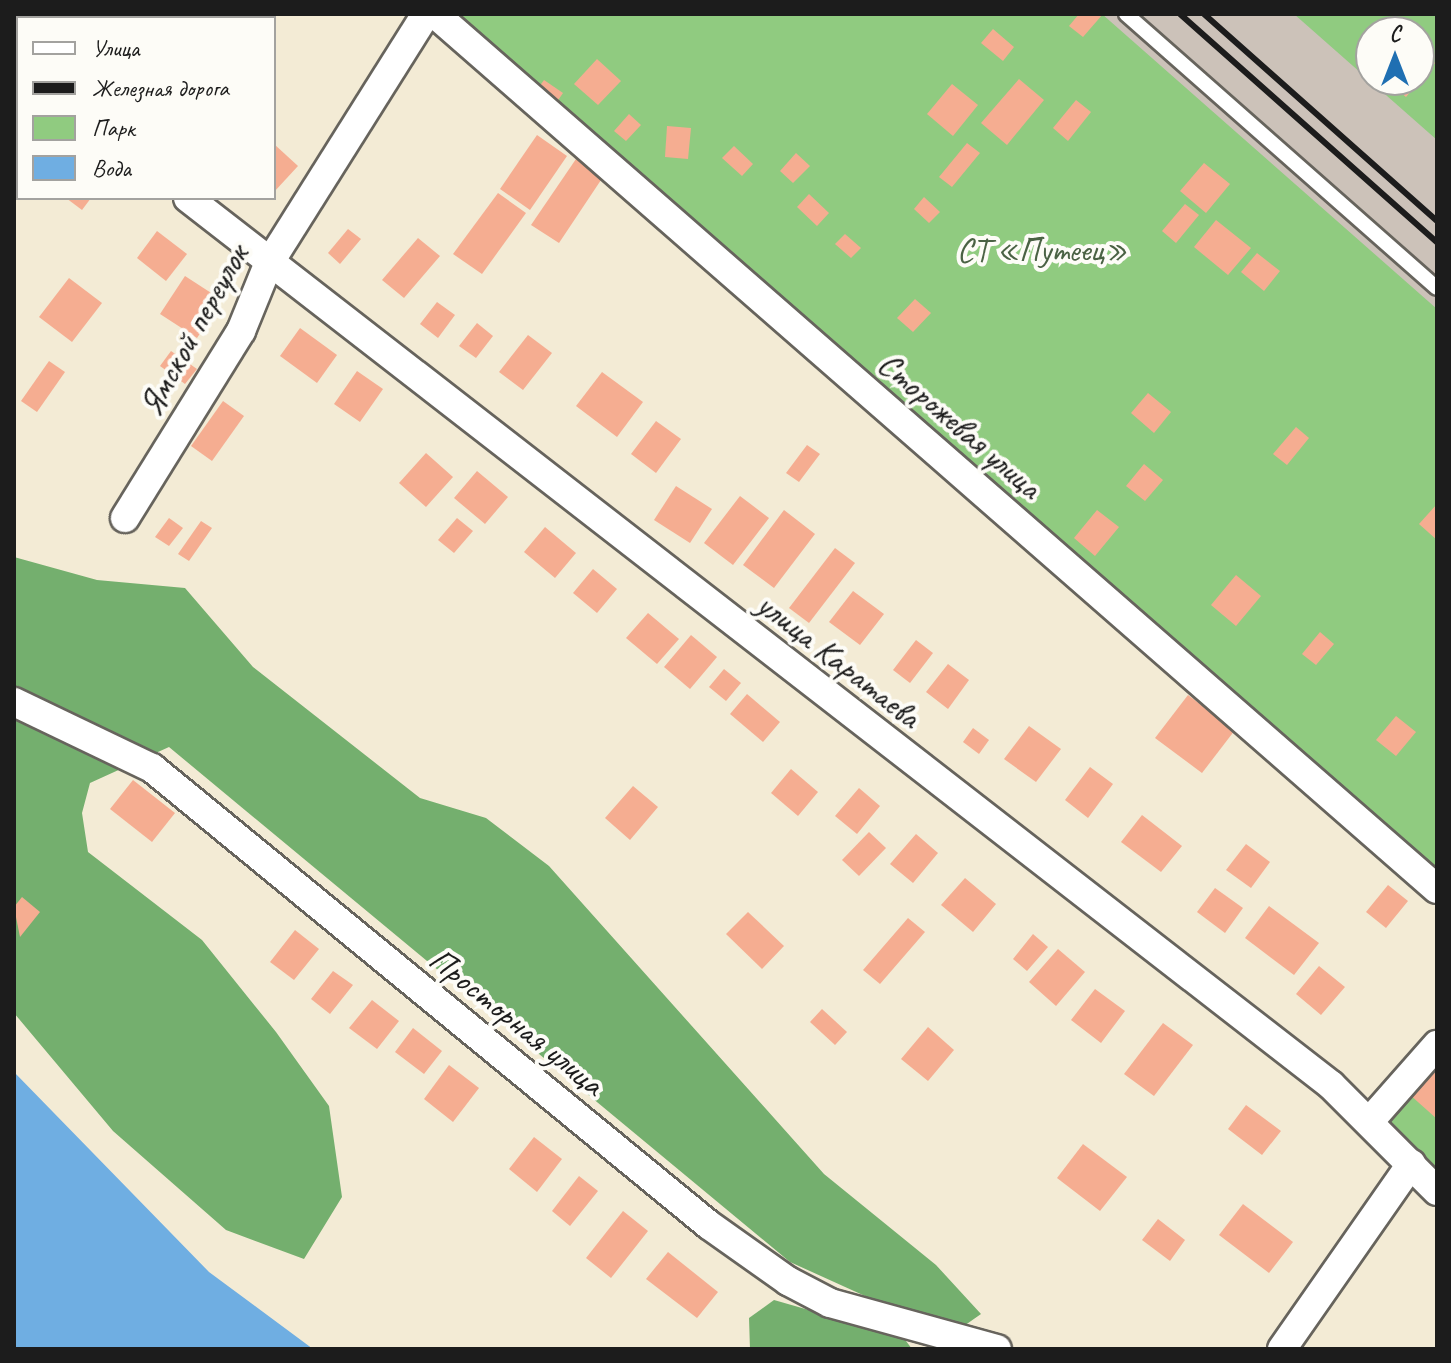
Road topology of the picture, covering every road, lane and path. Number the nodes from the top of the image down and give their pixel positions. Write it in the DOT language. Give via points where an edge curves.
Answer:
graph roads {
  1 [pos="426,14"];
  2 [pos="435,14"];
  3 [pos="1126,14"];
  4 [pos="190,200"];
  5 [pos="268,265"];
  6 [pos="1437,288"];
  7 [pos="125,518"];
  8 [pos="14,702"];
  9 [pos="1437,889"];
  10 [pos="1437,1045"];
  11 [pos="1369,1122"];
  12 [pos="1411,1164"];
  13 [pos="1437,1191"];
  14 [pos="997,1349"];
  15 [pos="1282,1349"];
  1 -- 5 [label="street, Ямской переулок"];
  2 -- 9 [label="street, Сторожевая улица"];
  3 -- 6 [label="lane"];
  4 -- 5 [label="street, улица Каратаева"];
  5 -- 7 [label="street, Ямской переулок" via="241,331"];
  5 -- 11 [label="street, улица Каратаева" via="1331,1085"];
  8 -- 14 [label="street, Просторная улица" via="152,768 709,1225 788,1281 830,1303"];
  10 -- 11 [label="street"];
  11 -- 12 [label="street, улица Каратаева"];
  12 -- 13 [label="street, улица Каратаева"];
  12 -- 15 [label="street"];
}
